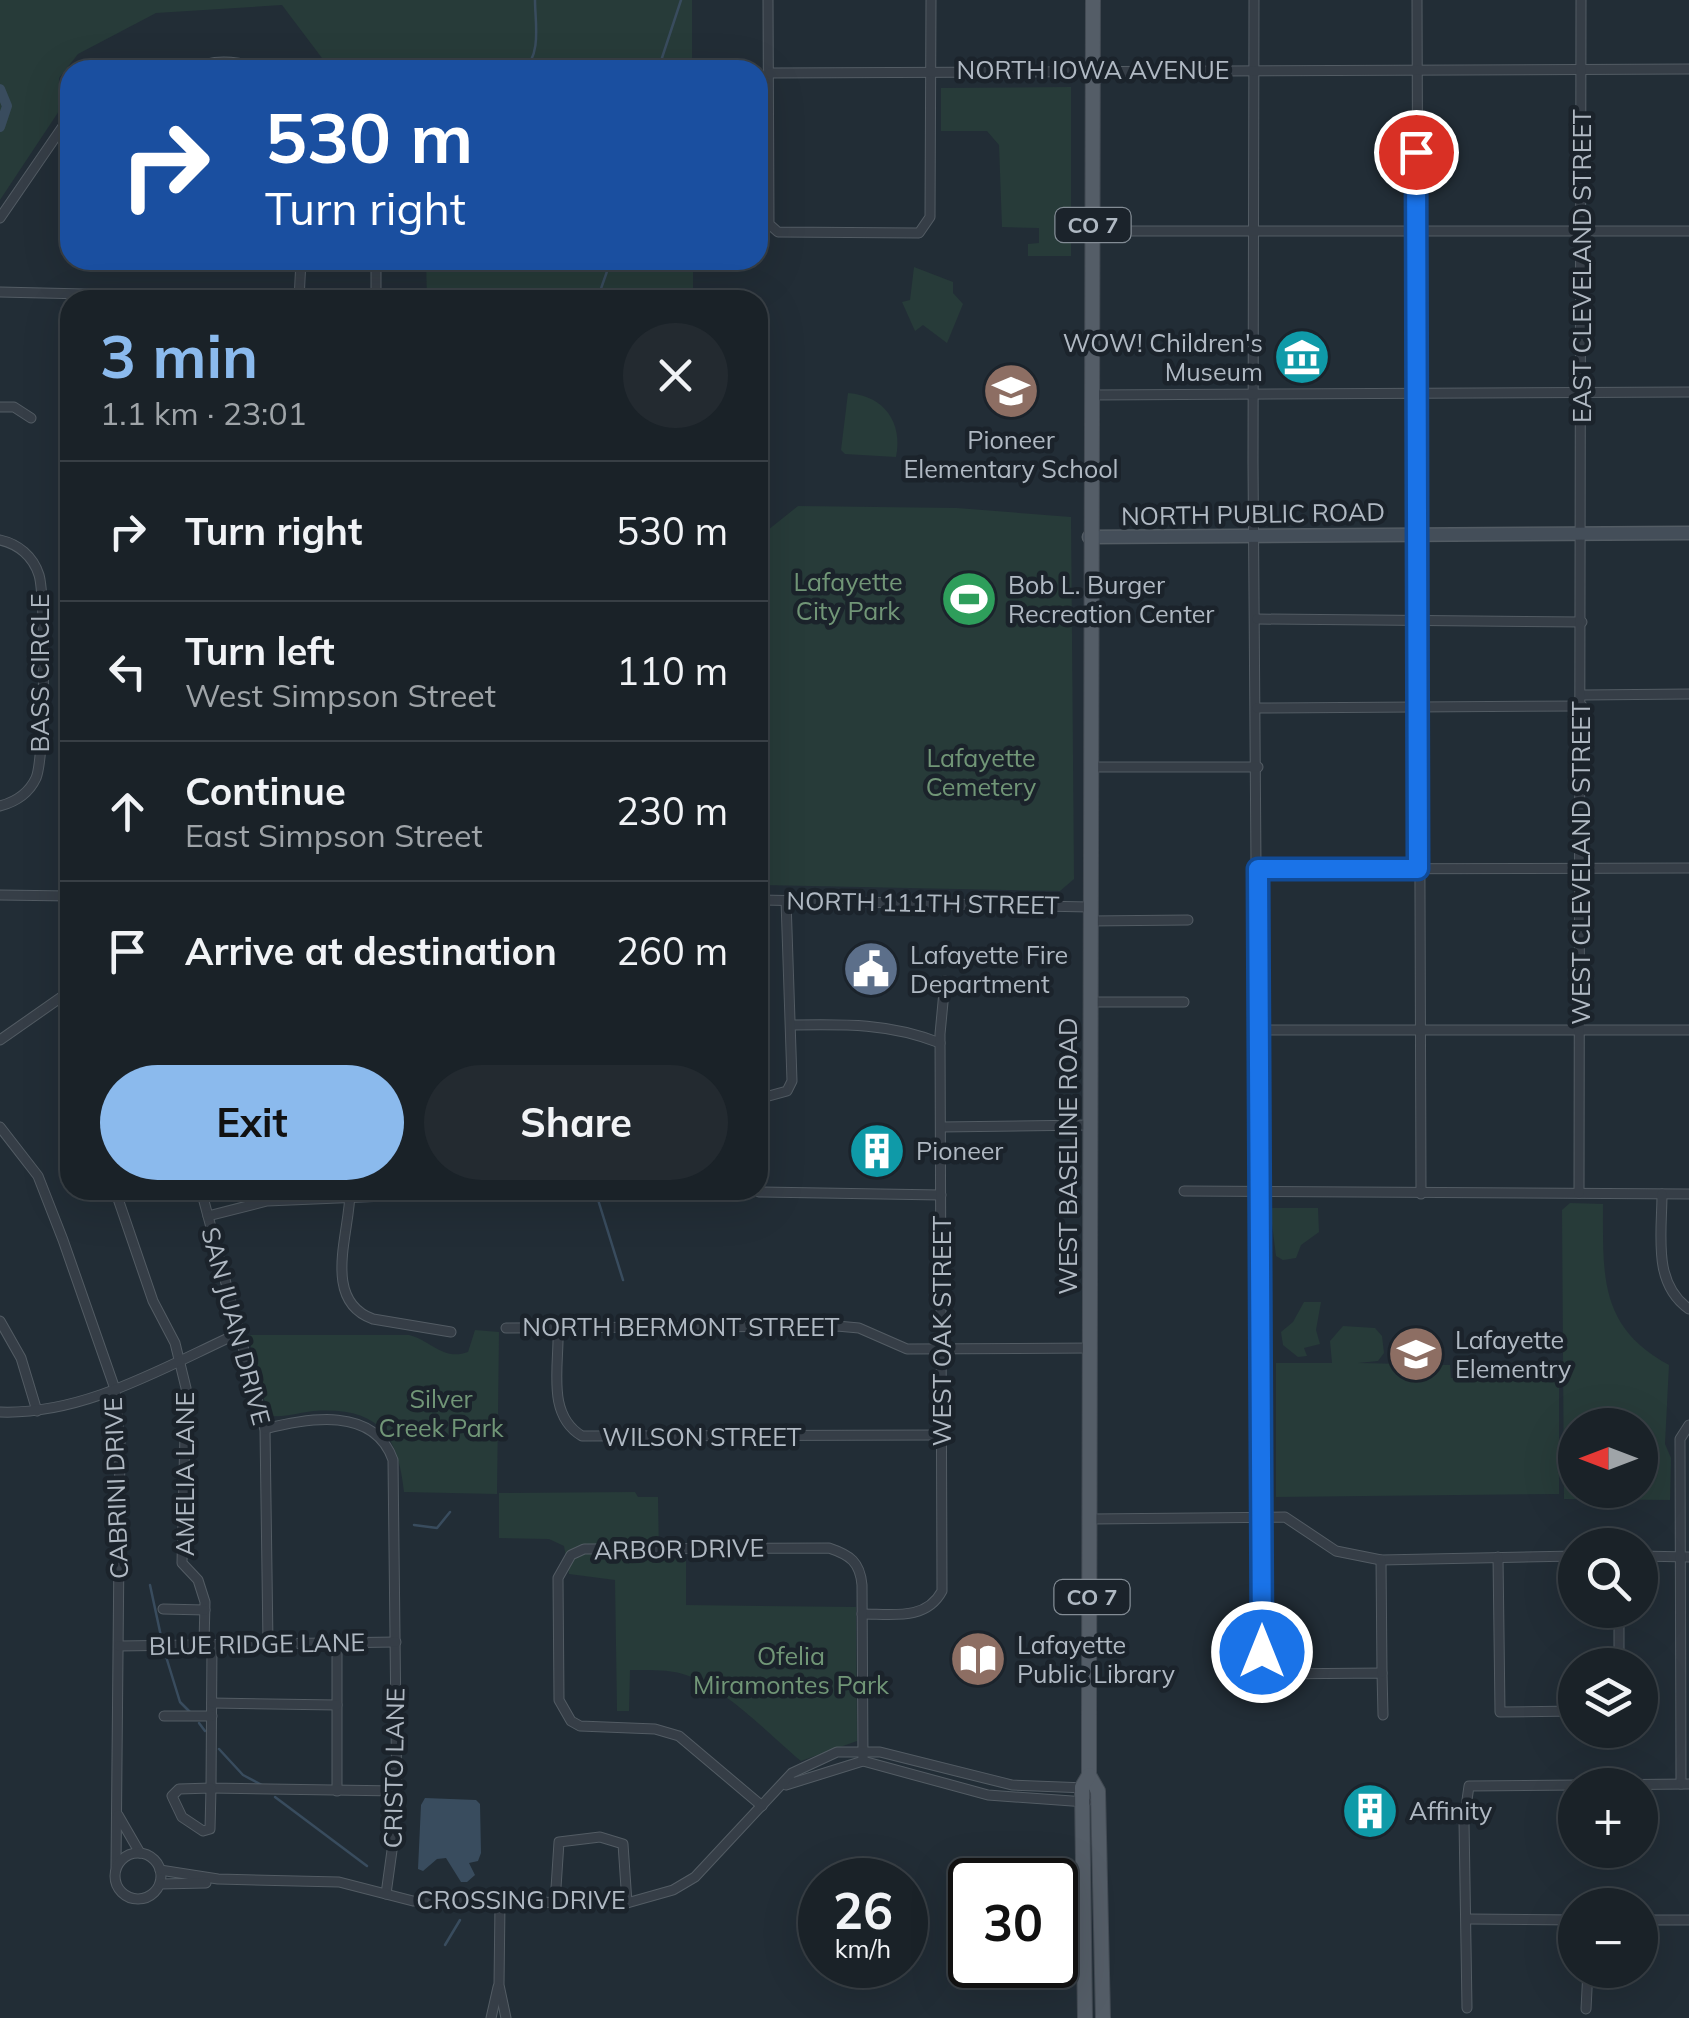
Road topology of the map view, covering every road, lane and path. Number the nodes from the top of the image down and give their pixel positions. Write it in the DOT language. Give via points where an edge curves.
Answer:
graph roads {
  1 [pos="768,0"];
  2 [pos="931,0"];
  3 [pos="1092,0"];
  4 [pos="1254,0"];
  5 [pos="1417,0"];
  6 [pos="1581,0"];
  7 [pos="1689,68"];
  8 [pos="1255,69"];
  9 [pos="1417,69"];
  10 [pos="1582,69"];
  11 [pos="1093,70"];
  12 [pos="930,71"];
  13 [pos="770,73"];
  14 [pos="60,131"];
  15 [pos="0,218"];
  16 [pos="1689,230"];
  17 [pos="1252,231"];
  18 [pos="1416,231"];
  19 [pos="1582,231"];
  20 [pos="1093,232"];
  21 [pos="0,292"];
  22 [pos="60,293"];
  23 [pos="1581,392"];
  24 [pos="1689,392"];
  25 [pos="1253,394"];
  26 [pos="1416,394"];
  27 [pos="1091,395"];
  28 [pos="0,406"];
  29 [pos="31,418"];
  30 [pos="1582,533"];
  31 [pos="1689,533"];
  32 [pos="1254,536"];
  33 [pos="1417,536"];
  34 [pos="1089,537"];
  35 [pos="0,540"];
  36 [pos="1257,619"];
  37 [pos="1419,622"];
  38 [pos="1582,622"];
  39 [pos="1689,694"];
  40 [pos="1582,700"];
  41 [pos="1257,708"];
  42 [pos="1419,708"];
  43 [pos="1090,767"];
  44 [pos="1258,768"];
  45 [pos="0,806"];
  46 [pos="1689,868"];
  47 [pos="1258,869"];
  48 [pos="1418,869"];
  49 [pos="1580,869"];
  50 [pos="0,896"];
  51 [pos="60,896"];
  52 [pos="768,900"];
  53 [pos="786,900"];
  54 [pos="1089,914"];
  55 [pos="1188,920"];
  56 [pos="945,982"];
  57 [pos="60,999"];
  58 [pos="1089,1002"];
  59 [pos="1184,1002"];
  60 [pos="791,1025"];
  61 [pos="1580,1029"];
  62 [pos="1258,1030"];
  63 [pos="1689,1030"];
  64 [pos="1419,1031"];
  65 [pos="0,1040"];
  66 [pos="940,1044"];
  67 [pos="768,1096"];
  68 [pos="1090,1125"];
  69 [pos="940,1126"];
  70 [pos="0,1127"];
  71 [pos="1184,1191"];
  72 [pos="768,1192"];
  73 [pos="1579,1193"];
  74 [pos="1259,1194"];
  75 [pos="1421,1194"];
  76 [pos="1662,1194"];
  77 [pos="1689,1194"];
  78 [pos="941,1195"];
  79 [pos="118,1200"];
  80 [pos="203,1200"];
  81 [pos="267,1200"];
  82 [pos="349,1200"];
  83 [pos="208,1216"];
  84 [pos="1689,1309"];
  85 [pos="1,1324"];
  86 [pos="558,1326"];
  87 [pos="506,1328"];
  88 [pos="452,1332"];
  89 [pos="240,1333"];
  90 [pos="1091,1348"];
  91 [pos="941,1350"];
  92 [pos="180,1360"];
  93 [pos="115,1389"];
  94 [pos="38,1411"];
  95 [pos="0,1412"];
  96 [pos="1689,1425"];
  97 [pos="264,1429"];
  98 [pos="942,1435"];
  99 [pos="1261,1516"];
  100 [pos="1092,1519"];
  101 [pos="1558,1556"];
  102 [pos="1658,1556"];
  103 [pos="1685,1557"];
  104 [pos="1498,1558"];
  105 [pos="1381,1560"];
  106 [pos="163,1609"];
  107 [pos="205,1610"];
  108 [pos="862,1614"];
  109 [pos="396,1642"];
  110 [pos="337,1643"];
  111 [pos="208,1644"];
  112 [pos="268,1644"];
  113 [pos="119,1646"];
  114 [pos="1686,1660"];
  115 [pos="1382,1673"];
  116 [pos="212,1704"];
  117 [pos="337,1705"];
  118 [pos="1558,1711"];
  119 [pos="1383,1715"];
  120 [pos="164,1716"];
  121 [pos="212,1716"];
  122 [pos="863,1756"];
  123 [pos="1685,1784"];
  124 [pos="212,1788"];
  125 [pos="1084,1788"];
  126 [pos="337,1791"];
  127 [pos="397,1791"];
  128 [pos="1098,1798"];
  129 [pos="762,1806"];
  130 [pos="118,1815"];
  131 [pos="140,1853"];
  132 [pos="116,1867"];
  133 [pos="160,1870"];
  134 [pos="218,1880"];
  135 [pos="160,1884"];
  136 [pos="386,1894"];
  137 [pos="500,1902"];
  138 [pos="627,1902"];
  139 [pos="555,1903"];
  140 [pos="1468,1919"];
  141 [pos="1558,1920"];
  142 [pos="1658,1920"];
  143 [pos="1689,1920"];
  144 [pos="499,1985"];
  145 [pos="1587,1988"];
  146 [pos="1467,2008"];
  147 [pos="1586,2009"];
  148 [pos="490,2018"];
  149 [pos="506,2018"];
  150 [pos="1084,2018"];
  151 [pos="1103,2018"];
  1 -- 13 [label="street"];
  2 -- 12 [label="street"];
  3 -- 11 [label="main road, CO 7"];
  4 -- 8 [label="street"];
  5 -- 9 [label="street"];
  6 -- 10 [label="street, EAST CLEVELAND STREET"];
  7 -- 10 [label="street, NORTH IOWA AVENUE"];
  8 -- 9 [label="street, NORTH IOWA AVENUE"];
  8 -- 11 [label="street, NORTH IOWA AVENUE"];
  8 -- 17 [label="street"];
  9 -- 10 [label="street, NORTH IOWA AVENUE"];
  9 -- 18 [label="street"];
  10 -- 19 [label="street, EAST CLEVELAND STREET"];
  11 -- 12 [label="street, NORTH IOWA AVENUE"];
  11 -- 20 [label="main road, CO 7"];
  12 -- 13 [label="street, NORTH IOWA AVENUE"];
  12 -- 13 [label="street" via="930,217 919,232 773,230"];
  14 -- 15 [label="street"];
  16 -- 19 [label="street"];
  17 -- 18 [label="street"];
  17 -- 20 [label="street"];
  17 -- 25 [label="street"];
  18 -- 19 [label="street"];
  18 -- 26 [label="street"];
  19 -- 23 [label="street, EAST CLEVELAND STREET"];
  20 -- 27 [label="main road, CO 7"];
  21 -- 22 [label="street"];
  23 -- 24 [label="street"];
  23 -- 26 [label="street"];
  23 -- 30 [label="street, EAST CLEVELAND STREET"];
  25 -- 26 [label="street"];
  25 -- 27 [label="street"];
  25 -- 32 [label="street"];
  26 -- 33 [label="street"];
  27 -- 34 [label="main road, CO 7"];
  28 -- 29 [label="street"];
  30 -- 31 [label="street, NORTH PUBLIC ROAD"];
  30 -- 33 [label="street, NORTH PUBLIC ROAD"];
  30 -- 38 [label="street, WEST CLEVELAND STREET"];
  32 -- 33 [label="street, NORTH PUBLIC ROAD"];
  32 -- 34 [label="street, NORTH PUBLIC ROAD"];
  32 -- 36 [label="street"];
  33 -- 37 [label="street"];
  34 -- 43 [label="main road, WEST BASELINE ROAD / CO 7"];
  35 -- 45 [label="street, BASS CIRCLE" via="34,562 42,640 40,766 30,788"];
  36 -- 37 [label="street"];
  36 -- 41 [label="street"];
  37 -- 38 [label="street"];
  37 -- 42 [label="street"];
  38 -- 40 [label="street, WEST CLEVELAND STREET"];
  39 -- 40 [label="street"];
  40 -- 42 [label="street"];
  40 -- 49 [label="street, WEST CLEVELAND STREET"];
  41 -- 42 [label="street"];
  41 -- 44 [label="street"];
  42 -- 48 [label="street"];
  43 -- 44 [label="street"];
  43 -- 54 [label="main road, WEST BASELINE ROAD / CO 7"];
  44 -- 47 [label="street"];
  46 -- 49 [label="street"];
  47 -- 48 [label="street"];
  47 -- 62 [label="street"];
  48 -- 49 [label="street"];
  48 -- 64 [label="street"];
  49 -- 61 [label="street, WEST CLEVELAND STREET"];
  50 -- 51 [label="street"];
  52 -- 53 [label="street, NORTH 111TH STREET"];
  53 -- 54 [label="street, NORTH 111TH STREET"];
  53 -- 60 [label="street"];
  54 -- 55 [label="street, NORTH 111TH STREET"];
  54 -- 58 [label="main road, WEST BASELINE ROAD / CO 7"];
  56 -- 66 [label="street, WEST OAK STREET"];
  57 -- 65 [label="street"];
  58 -- 59 [label="street"];
  58 -- 68 [label="main road, WEST BASELINE ROAD / CO 7"];
  60 -- 66 [label="street" via="869,1024"];
  60 -- 67 [label="street" via="792,1080 787,1090"];
  61 -- 63 [label="street"];
  61 -- 64 [label="street"];
  61 -- 73 [label="street, WEST CLEVELAND STREET"];
  62 -- 64 [label="street"];
  62 -- 74 [label="street"];
  64 -- 75 [label="street"];
  66 -- 69 [label="street, WEST OAK STREET"];
  68 -- 69 [label="street"];
  68 -- 90 [label="main road, WEST BASELINE ROAD / CO 7"];
  69 -- 78 [label="street, WEST OAK STREET"];
  70 -- 93 [label="street, CABRINI DRIVE" via="38,1176"];
  71 -- 74 [label="street"];
  72 -- 78 [label="street"];
  73 -- 75 [label="street"];
  73 -- 76 [label="street"];
  74 -- 75 [label="street"];
  74 -- 99 [label="street"];
  76 -- 77 [label="street"];
  76 -- 84 [label="street" via="1662,1267 1667,1287"];
  78 -- 91 [label="street, WEST OAK STREET"];
  79 -- 92 [label="street, AMELIA LANE"];
  80 -- 83 [label="street, SAN JUAN DRIVE"];
  81 -- 83 [label="street"];
  82 -- 88 [label="street" via="342,1285 353,1306 373,1319"];
  83 -- 89 [label="street, SAN JUAN DRIVE"];
  85 -- 94 [label="street"];
  86 -- 87 [label="street, NORTH BERMONT STREET"];
  86 -- 91 [label="street, NORTH BERMONT STREET" via="838,1326 859,1328 890,1345"];
  86 -- 98 [label="street, WILSON STREET" via="558,1410 582,1436"];
  89 -- 92 [label="street"];
  89 -- 97 [label="street, SAN JUAN DRIVE"];
  90 -- 91 [label="street, NORTH BERMONT STREET"];
  90 -- 100 [label="main road, WEST BASELINE ROAD / CO 7"];
  91 -- 98 [label="street, WEST OAK STREET"];
  92 -- 93 [label="street"];
  92 -- 107 [label="street, AMELIA LANE" via="187,1435 182,1563 198,1580"];
  93 -- 94 [label="street"];
  93 -- 113 [label="street, CABRINI DRIVE"];
  94 -- 95 [label="street"];
  96 -- 103 [label="street" via="1680,1439"];
  97 -- 109 [label="street" via="309,1420 352,1422 388,1447 395,1475"];
  97 -- 112 [label="street, SAN JUAN DRIVE"];
  98 -- 108 [label="street, WEST OAK STREET" via="942,1591 920,1612"];
  99 -- 100 [label="street"];
  99 -- 105 [label="street" via="1285,1517 1336,1551"];
  99 -- 115 [label="street" via="1262,1674"];
  100 -- 125 [label="main road, WEST BASELINE ROAD / CO 7"];
  101 -- 104 [label="street"];
  102 -- 103 [label="street"];
  103 -- 114 [label="street"];
  104 -- 105 [label="street"];
  104 -- 118 [label="street" via="1500,1712"];
  105 -- 115 [label="street"];
  106 -- 107 [label="street"];
  107 -- 111 [label="street, AMELIA LANE"];
  108 -- 122 [label="street, ARBOR DRIVE"];
  108 -- 129 [label="street, ARBOR DRIVE" via="856,1562 829,1548 584,1549 562,1565 559,1700 570,1720 593,1729 655,1729 679,1736"];
  109 -- 110 [label="street, BLUE RIDGE LANE"];
  109 -- 127 [label="street, CRISTO LANE"];
  110 -- 112 [label="street, BLUE RIDGE LANE"];
  110 -- 117 [label="street"];
  111 -- 112 [label="street, BLUE RIDGE LANE"];
  111 -- 113 [label="street, BLUE RIDGE LANE"];
  111 -- 116 [label="street, AMELIA LANE"];
  113 -- 130 [label="street, CABRINI DRIVE"];
  114 -- 123 [label="street"];
  115 -- 119 [label="street"];
  116 -- 117 [label="street"];
  116 -- 121 [label="street, AMELIA LANE"];
  117 -- 126 [label="street"];
  120 -- 121 [label="street"];
  121 -- 124 [label="street, AMELIA LANE"];
  122 -- 125 [label="street" via="988,1795"];
  122 -- 129 [label="street, CROSSING DRIVE" via="783,1786"];
  123 -- 140 [label="street" via="1473,1785 1465,1791 1464,1808"];
  124 -- 124 [label="street, AMELIA LANE" via="179,1789 172,1796 182,1817 203,1832 210,1829"];
  124 -- 126 [label="street"];
  125 -- 128 [label="main road, WEST BASELINE ROAD / CO 7"];
  125 -- 128 [label="street"];
  125 -- 150 [label="main road, WEST BASELINE ROAD / CO 7"];
  126 -- 127 [label="street"];
  127 -- 136 [label="street, CRISTO LANE"];
  128 -- 151 [label="main road, WEST BASELINE ROAD / CO 7"];
  129 -- 138 [label="street, CROSSING DRIVE" via="696,1876"];
  130 -- 131 [label="street"];
  130 -- 132 [label="street, CABRINI DRIVE"];
  131 -- 132 [label="street"];
  131 -- 133 [label="street"];
  132 -- 135 [label="street, CROSSING DRIVE" via="115,1882 131,1898 151,1895"];
  133 -- 134 [label="street, CROSSING DRIVE"];
  133 -- 135 [label="street"];
  134 -- 135 [label="street, CROSSING DRIVE"];
  134 -- 136 [label="street, CROSSING DRIVE" via="339,1882"];
  136 -- 137 [label="street, CROSSING DRIVE" via="413,1902"];
  137 -- 139 [label="street, CROSSING DRIVE"];
  137 -- 144 [label="street"];
  138 -- 139 [label="street, CROSSING DRIVE"];
  138 -- 139 [label="street" via="623,1844 600,1837 559,1842"];
  140 -- 141 [label="street"];
  140 -- 146 [label="street"];
  142 -- 143 [label="street"];
  144 -- 148 [label="street"];
  144 -- 149 [label="street"];
  145 -- 147 [label="street"];
}
